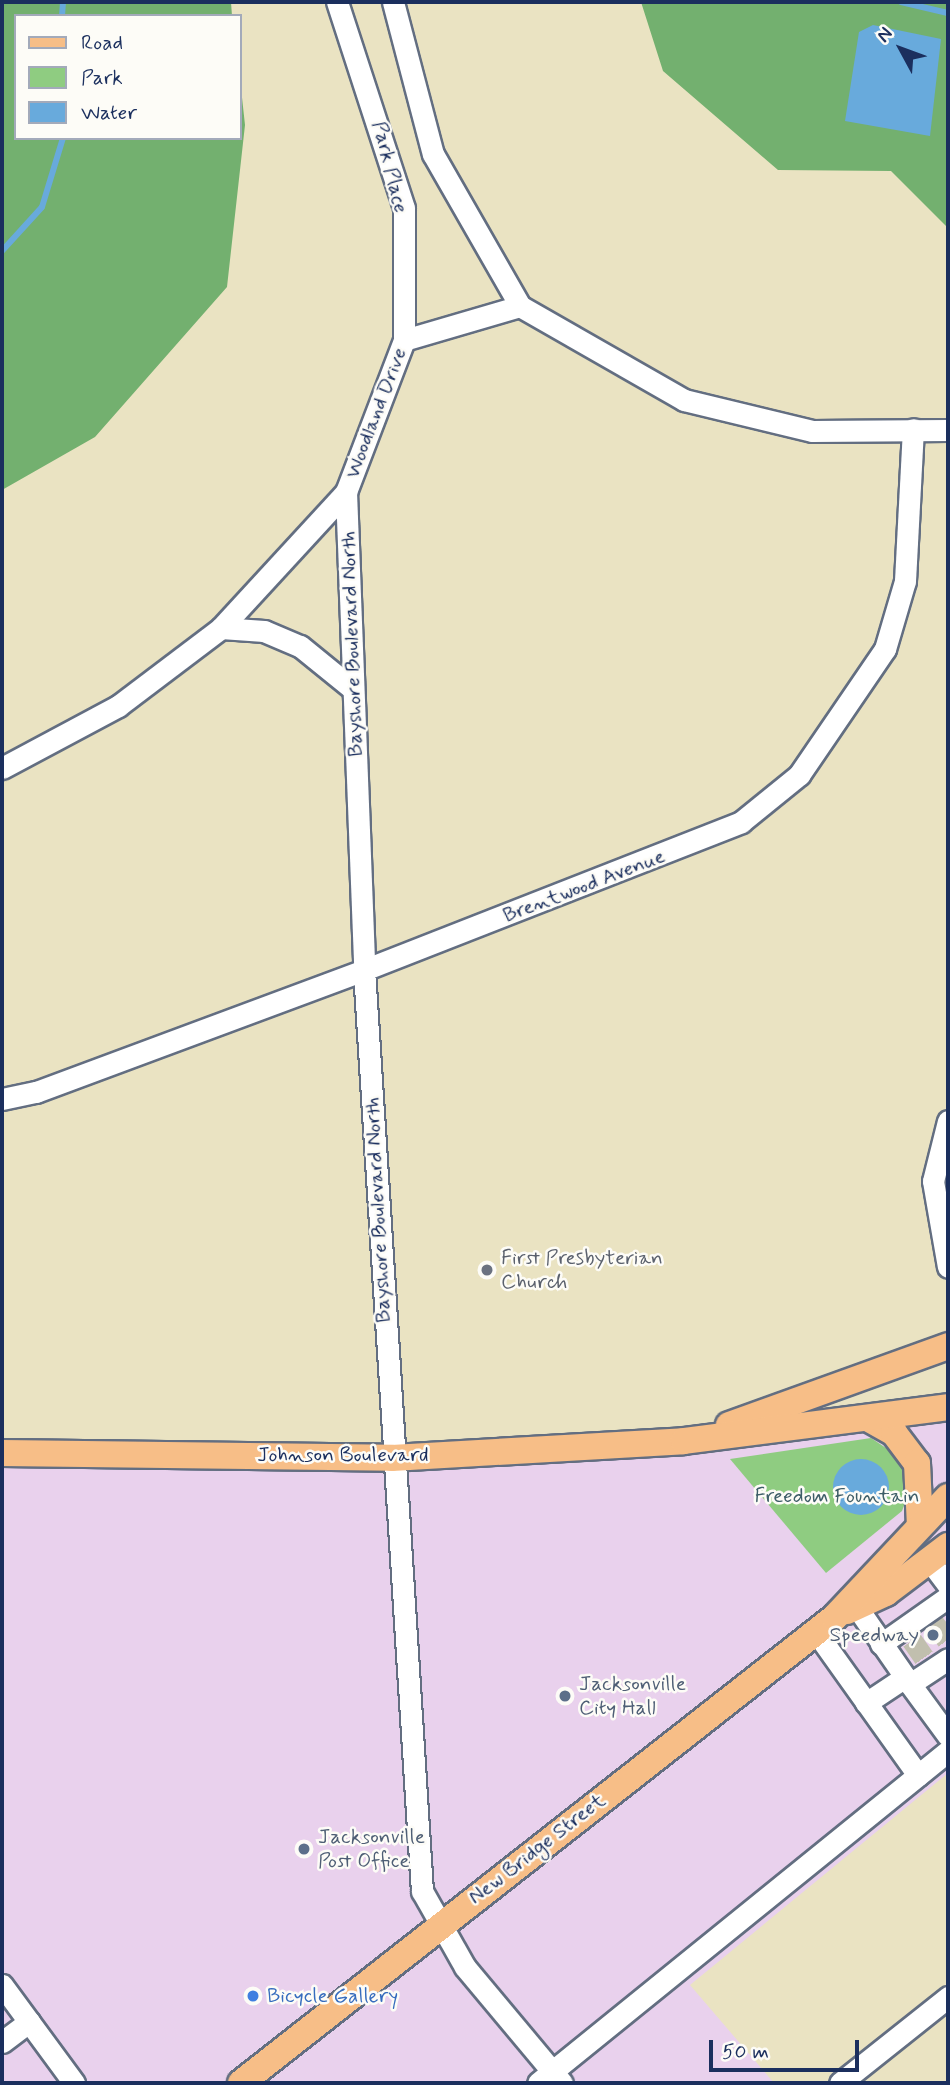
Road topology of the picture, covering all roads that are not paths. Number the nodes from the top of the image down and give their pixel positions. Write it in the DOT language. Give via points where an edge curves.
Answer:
graph roads {
  1 [pos="337,2"];
  2 [pos="393,2"];
  3 [pos="520,306"];
  4 [pos="404,340"];
  5 [pos="913,429"];
  6 [pos="948,430"];
  7 [pos="346,492"];
  8 [pos="221,628"];
  9 [pos="354,689"];
  10 [pos="2,768"];
  11 [pos="364,970"];
  12 [pos="2,1098"];
  13 [pos="948,1121"];
  14 [pos="948,1267"];
  15 [pos="948,1346"];
  16 [pos="948,1407"];
  17 [pos="869,1419"];
  18 [pos="684,1441"];
  19 [pos="2,1453"];
  20 [pos="392,1458"];
  21 [pos="948,1497"];
  22 [pos="920,1527"];
  23 [pos="939,1553"];
  24 [pos="948,1584"];
  25 [pos="948,1597"];
  26 [pos="836,1618"];
  27 [pos="881,1644"];
  28 [pos="935,1663"];
  29 [pos="908,1681"];
  30 [pos="866,1703"];
  31 [pos="948,1736"];
  32 [pos="948,1751"];
  33 [pos="918,1775"];
  34 [pos="439,1923"];
  35 [pos="2,1985"];
  36 [pos="948,1997"];
  37 [pos="29,2022"];
  38 [pos="2,2042"];
  39 [pos="551,2079"];
  40 [pos="74,2083"];
  41 [pos="241,2083"];
  42 [pos="840,2083"];
  1 -- 4 [label="street, Park Place" via="404,208"];
  2 -- 3 [label="street" via="433,154"];
  3 -- 4 [label="street, Woodland Drive"];
  3 -- 5 [label="street" via="684,400 812,430"];
  4 -- 7 [label="street, Woodland Drive"];
  5 -- 6 [label="street"];
  5 -- 11 [label="street, Brentwood Avenue" via="905,581 885,649 799,775 741,822"];
  7 -- 8 [label="street, Woodland Drive"];
  7 -- 9 [label="street, Bayshore Boulevard North"];
  8 -- 9 [label="street" via="264,631 300,646"];
  8 -- 10 [label="street, Woodland Drive" via="118,706"];
  9 -- 11 [label="street, Bayshore Boulevard North"];
  11 -- 12 [label="street, Brentwood Avenue" via="36,1092"];
  11 -- 20 [label="street, Bayshore Boulevard North"];
  13 -- 14 [label="street" via="933,1181"];
  15 -- 18 [label="main road, Johnson Boulevard"];
  16 -- 17 [label="main road, Johnson Boulevard"];
  17 -- 18 [label="main road, Johnson Boulevard"];
  17 -- 22 [label="main road" via="894,1433 917,1464"];
  18 -- 20 [label="main road, Johnson Boulevard"];
  19 -- 20 [label="main road, Johnson Boulevard"];
  20 -- 34 [label="street, Bayshore Boulevard North" via="422,1891"];
  21 -- 22 [label="main road, New Bridge Street"];
  22 -- 26 [label="main road, New Bridge Street"];
  23 -- 24 [label="street"];
  23 -- 26 [label="main road, New Bridge Street" via="886,1593"];
  25 -- 27 [label="street" via="931,1618"];
  26 -- 27 [label="street"];
  26 -- 30 [label="street"];
  26 -- 34 [label="main road, New Bridge Street"];
  27 -- 29 [label="street"];
  28 -- 29 [label="street"];
  29 -- 30 [label="street"];
  29 -- 31 [label="street"];
  30 -- 33 [label="street"];
  32 -- 33 [label="street"];
  33 -- 39 [label="street"];
  34 -- 39 [label="street, Bayshore Boulevard North" via="465,1967"];
  34 -- 41 [label="main road, New Bridge Street"];
  35 -- 37 [label="street"];
  36 -- 42 [label="street"];
  37 -- 38 [label="street"];
  37 -- 40 [label="street"];
}
